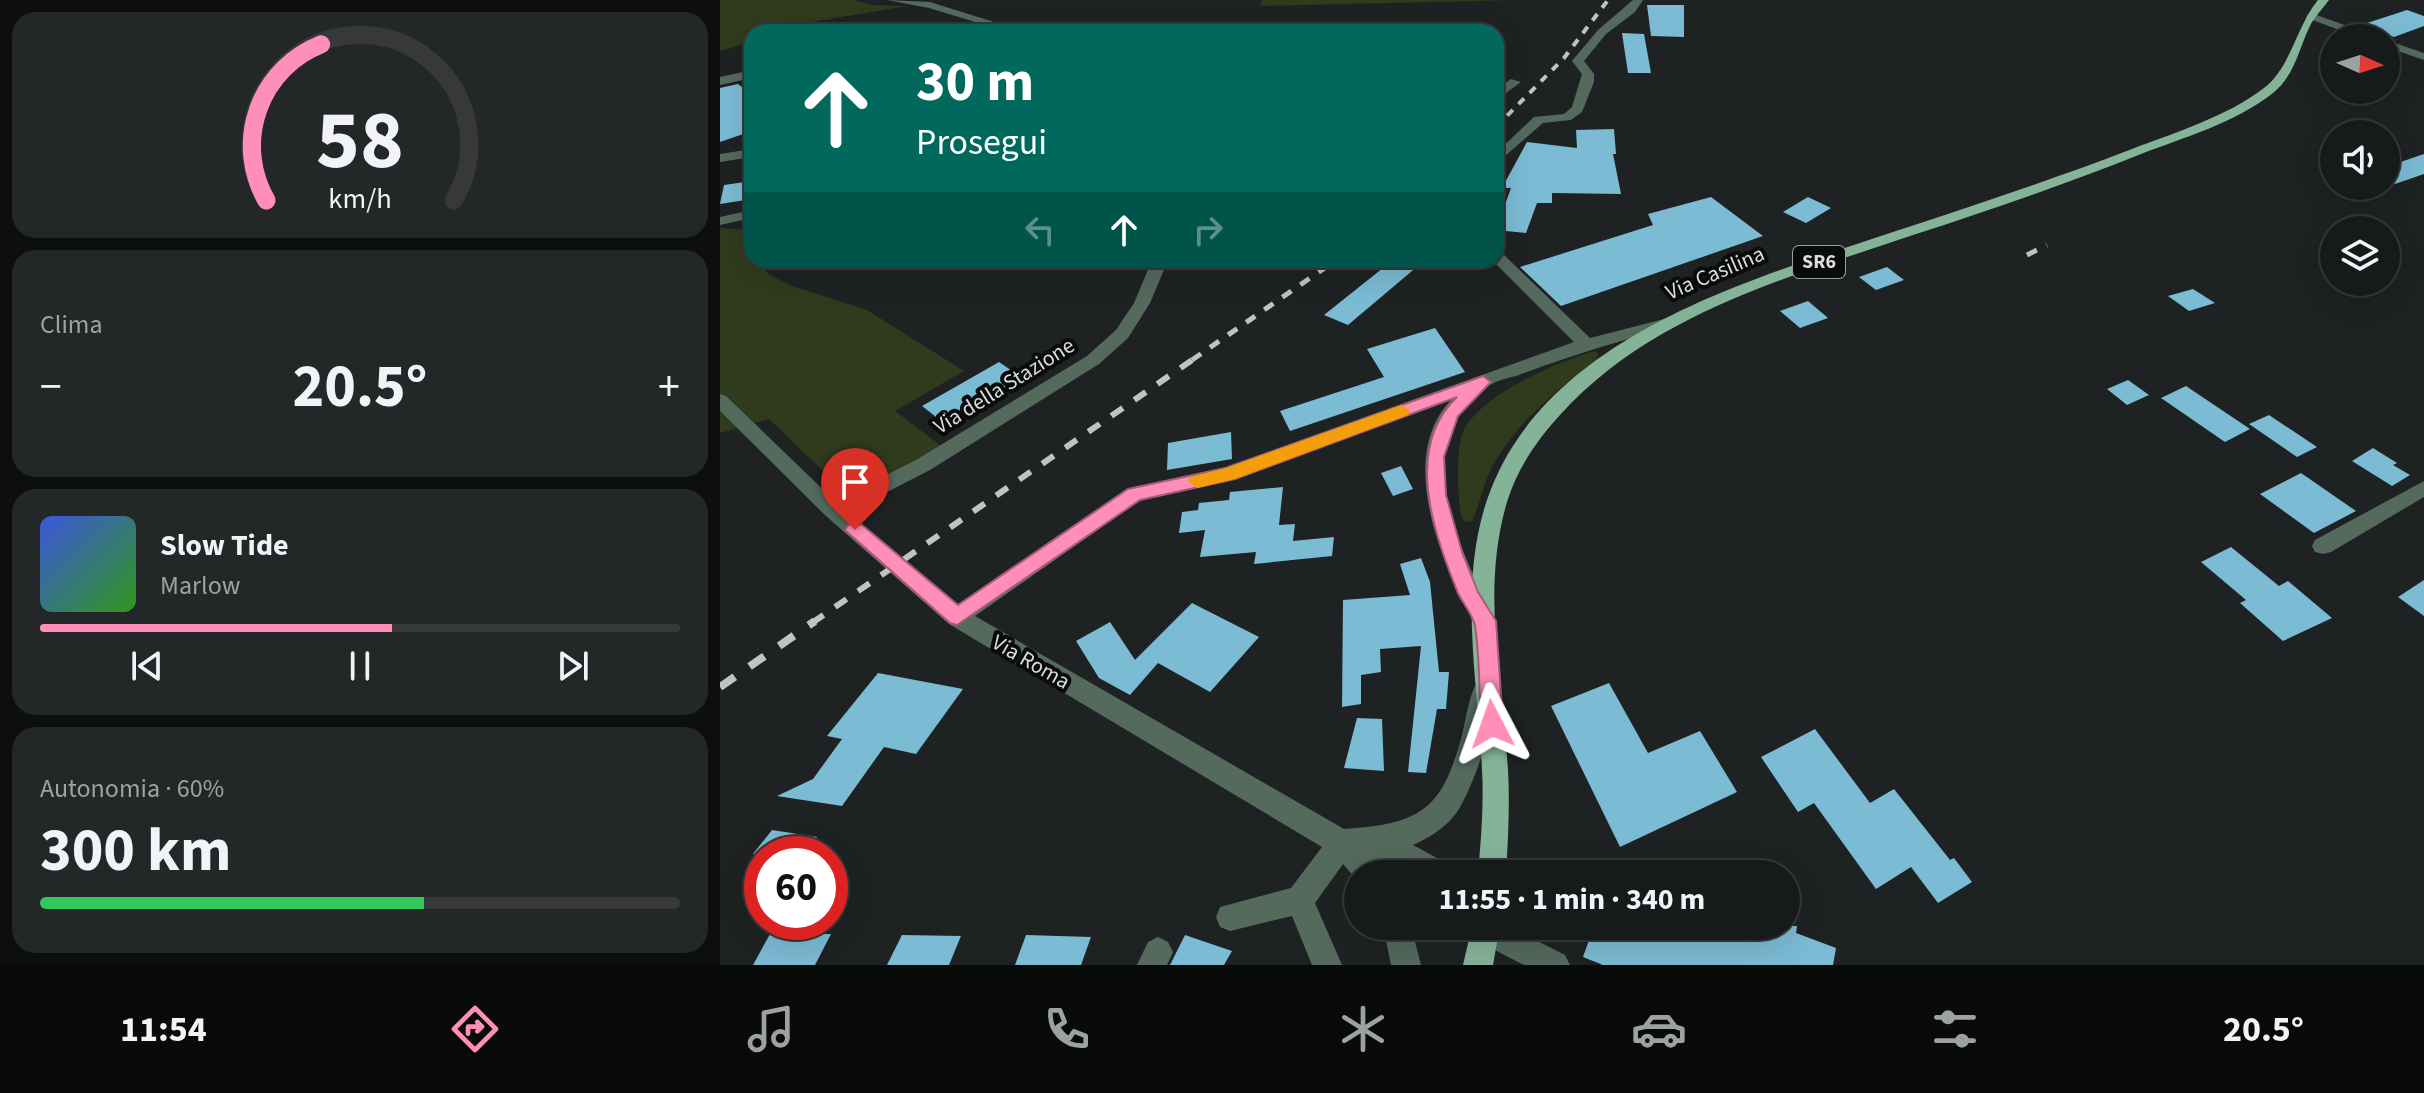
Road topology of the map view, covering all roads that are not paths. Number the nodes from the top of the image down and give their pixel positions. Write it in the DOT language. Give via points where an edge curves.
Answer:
graph roads {
  1 [pos="892,0"];
  2 [pos="1638,0"];
  3 [pos="2324,0"];
  4 [pos="2311,16"];
  5 [pos="993,24"];
  6 [pos="2333,24"];
  7 [pos="2400,48"];
  8 [pos="2424,57"];
  9 [pos="744,76"];
  10 [pos="720,81"];
  11 [pos="1515,82"];
  12 [pos="1504,90"];
  13 [pos="1504,153"];
  14 [pos="744,154"];
  15 [pos="720,158"];
  16 [pos="744,216"];
  17 [pos="720,221"];
  18 [pos="1504,263"];
  19 [pos="1156,268"];
  20 [pos="1664,324"];
  21 [pos="1586,344"];
  22 [pos="1483,382"];
  23 [pos="720,400"];
  24 [pos="2424,488"];
  25 [pos="833,511"];
  26 [pos="2323,546"];
  27 [pos="957,617"];
  28 [pos="1485,621"];
  29 [pos="1489,675"];
  30 [pos="1342,843"];
  31 [pos="1357,860"];
  32 [pos="1414,860"];
  33 [pos="1493,860"];
  34 [pos="1299,900"];
  35 [pos="1230,917"];
  36 [pos="1400,940"];
  37 [pos="1481,940"];
  38 [pos="1508,940"];
  39 [pos="1327,965"];
  40 [pos="1406,965"];
  41 [pos="1478,965"];
  42 [pos="1555,965"];
  1 -- 5 [label="street"];
  2 -- 13 [label="street" via="1578,61 1588,74 1578,109 1567,117 1539,120"];
  3 -- 4 [label="main road, Via Casilina / SR6"];
  4 -- 6 [label="street"];
  4 -- 20 [label="main road, Via Casilina / SR6" via="2275,86 2201,126 1763,281"];
  7 -- 8 [label="street"];
  9 -- 10 [label="street"];
  11 -- 12 [label="street"];
  14 -- 15 [label="street"];
  16 -- 17 [label="street"];
  18 -- 21 [label="street"];
  19 -- 25 [label="street, Via della Stazione" via="1122,334 1093,360 923,465"];
  20 -- 21 [label="street"];
  20 -- 28 [label="main road, Via Casilina / SR6" via="1574,392 1536,430 1513,464 1496,503"];
  21 -- 22 [label="street"];
  22 -- 27 [label="street" via="1228,474 1134,494"];
  22 -- 28 [label="street" via="1450,413 1435,457 1437,495 1452,552"];
  23 -- 25 [label="street, Via Roma"];
  24 -- 26 [label="street"];
  25 -- 27 [label="street, Via Roma"];
  27 -- 30 [label="street, Via Roma"];
  28 -- 29 [label="main road, Via Casilina / SR6"];
  29 -- 30 [label="street" via="1460,781 1438,818 1401,839"];
  29 -- 33 [label="main road, Via Casilina / SR6" via="1496,790"];
  30 -- 31 [label="street, Via Roma"];
  30 -- 32 [label="street, Via Roma"];
  30 -- 34 [label="street"];
  34 -- 35 [label="street"];
  34 -- 39 [label="street"];
  36 -- 40 [label="street"];
  37 -- 41 [label="main road"];
  38 -- 42 [label="street"];
}
